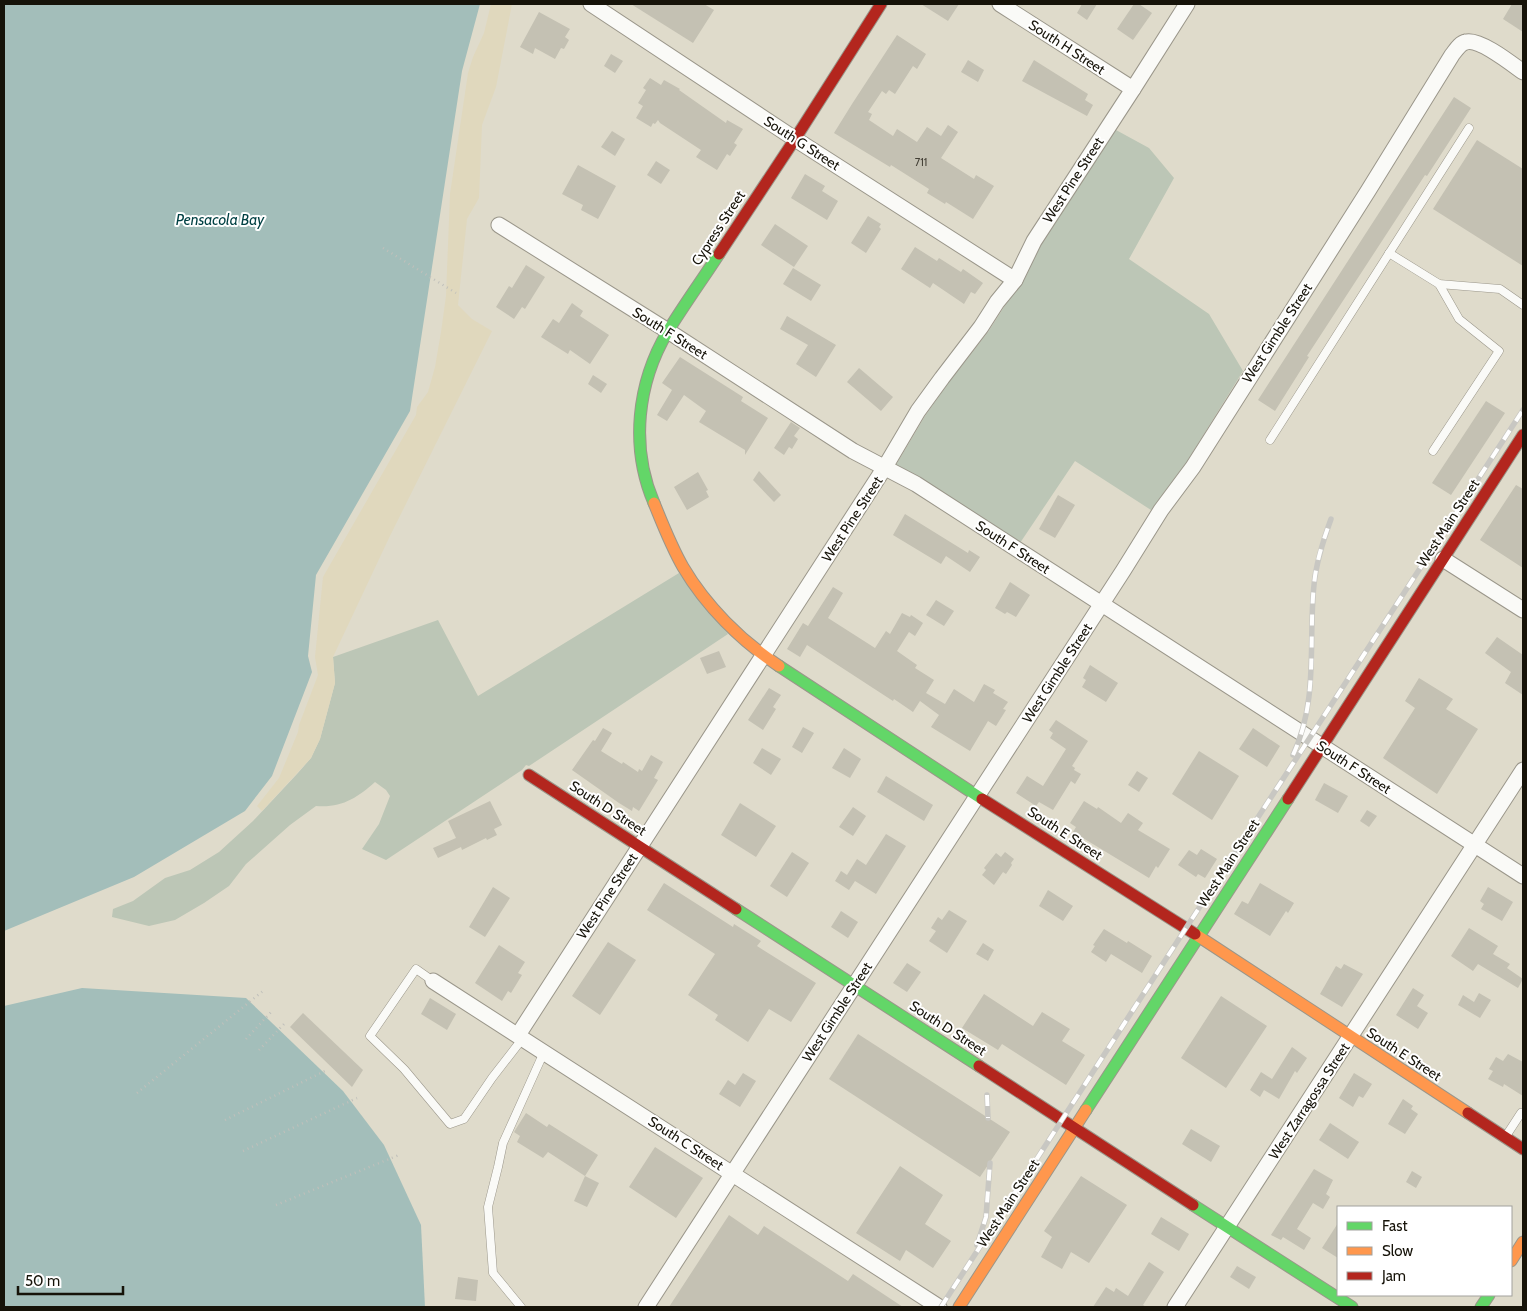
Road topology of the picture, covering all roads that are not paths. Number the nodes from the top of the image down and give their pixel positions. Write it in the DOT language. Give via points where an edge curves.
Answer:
graph roads {
  1 [pos="591,4"];
  2 [pos="881,4"];
  3 [pos="1000,4"];
  4 [pos="1187,4"];
  5 [pos="1523,72"];
  6 [pos="1133,89"];
  7 [pos="1469,128"];
  8 [pos="794,139"];
  9 [pos="499,225"];
  10 [pos="1389,253"];
  11 [pos="1015,280"];
  12 [pos="1439,284"];
  13 [pos="1523,305"];
  14 [pos="668,331"];
  15 [pos="1523,435"];
  16 [pos="1270,440"];
  17 [pos="1433,451"];
  18 [pos="885,467"];
  19 [pos="648,488"];
  20 [pos="1444,558"];
  21 [pos="1102,604"];
  22 [pos="1523,610"];
  23 [pos="764,656"];
  24 [pos="1322,746"];
  25 [pos="1523,770"];
  26 [pos="529,775"];
  27 [pos="978,796"];
  28 [pos="1474,845"];
  29 [pos="640,846"];
  30 [pos="1523,876"];
  31 [pos="1198,937"];
  32 [pos="433,981"];
  33 [pos="854,985"];
  34 [pos="520,1036"];
  35 [pos="1351,1037"];
  36 [pos="544,1052"];
  37 [pos="1523,1114"];
  38 [pos="1074,1128"];
  39 [pos="1505,1137"];
  40 [pos="1523,1148"];
  41 [pos="733,1173"];
  42 [pos="1227,1227"];
  43 [pos="1523,1242"];
  44 [pos="1512,1259"];
  45 [pos="1488,1296"];
  46 [pos="521,1307"];
  47 [pos="646,1307"];
  48 [pos="939,1307"];
  49 [pos="959,1307"];
  50 [pos="1175,1307"];
  51 [pos="1352,1307"];
  52 [pos="1481,1307"];
  1 -- 8 [label="street, South G Street"];
  2 -- 8 [label="street, Cypress Street"];
  3 -- 6 [label="street, South H Street"];
  4 -- 6 [label="street, West Pine Street"];
  5 -- 21 [label="street, West Gimble Street" via="1480,44 1469,41 1458,47 1193,467 1161,510"];
  6 -- 11 [label="street, West Pine Street" via="1034,241"];
  7 -- 10 [label="lane"];
  8 -- 11 [label="street, South G Street"];
  8 -- 14 [label="street, Cypress Street"];
  9 -- 14 [label="street, South F Street"];
  10 -- 12 [label="lane"];
  10 -- 16 [label="lane"];
  11 -- 18 [label="street, West Pine Street" via="918,411"];
  12 -- 13 [label="lane" via="1500,289"];
  12 -- 17 [label="lane" via="1459,319 1499,351"];
  14 -- 18 [label="street, South F Street" via="854,451"];
  14 -- 19 [label="street, Cypress Street" via="651,364 640,412 641,462"];
  15 -- 20 [label="street, West Main Street"];
  18 -- 21 [label="street, South F Street"];
  18 -- 23 [label="street, West Pine Street"];
  19 -- 23 [label="street, South E Street" via="674,552 697,588 724,620"];
  20 -- 22 [label="street"];
  20 -- 24 [label="street, West Main Street"];
  21 -- 24 [label="street, South F Street"];
  21 -- 27 [label="street, West Gimble Street"];
  23 -- 27 [label="street, South E Street"];
  23 -- 29 [label="street, West Pine Street"];
  24 -- 28 [label="street, South F Street"];
  24 -- 31 [label="street, West Main Street"];
  25 -- 28 [label="street, West Zarragossa Street"];
  26 -- 29 [label="street, South D Street"];
  27 -- 31 [label="street, South E Street"];
  27 -- 33 [label="street, West Gimble Street"];
  28 -- 30 [label="street, South F Street"];
  28 -- 35 [label="street, West Zarragossa Street"];
  29 -- 33 [label="street, South D Street"];
  29 -- 34 [label="street, West Pine Street"];
  31 -- 35 [label="street, South E Street"];
  31 -- 38 [label="street, West Main Street"];
  32 -- 34 [label="street, South C Street"];
  32 -- 34 [label="lane" via="416,969 370,1036 404,1069 450,1124 464,1119"];
  33 -- 38 [label="street, South D Street"];
  33 -- 41 [label="street, West Gimble Street"];
  34 -- 36 [label="street, South C Street"];
  35 -- 39 [label="street, South E Street"];
  35 -- 42 [label="street, West Zarragossa Street"];
  36 -- 41 [label="street, South C Street"];
  36 -- 46 [label="lane" via="502,1143 488,1207 493,1273"];
  37 -- 39 [label="lane" via="1521,1112"];
  38 -- 42 [label="street, South D Street"];
  38 -- 49 [label="street, West Main Street"];
  39 -- 40 [label="street, South E Street"];
  41 -- 47 [label="street, West Gimble Street"];
  41 -- 48 [label="street, South C Street"];
  42 -- 50 [label="street, West Zarragossa Street"];
  42 -- 51 [label="street, South D Street"];
  43 -- 44 [label="street"];
  45 -- 52 [label="street"];
}
